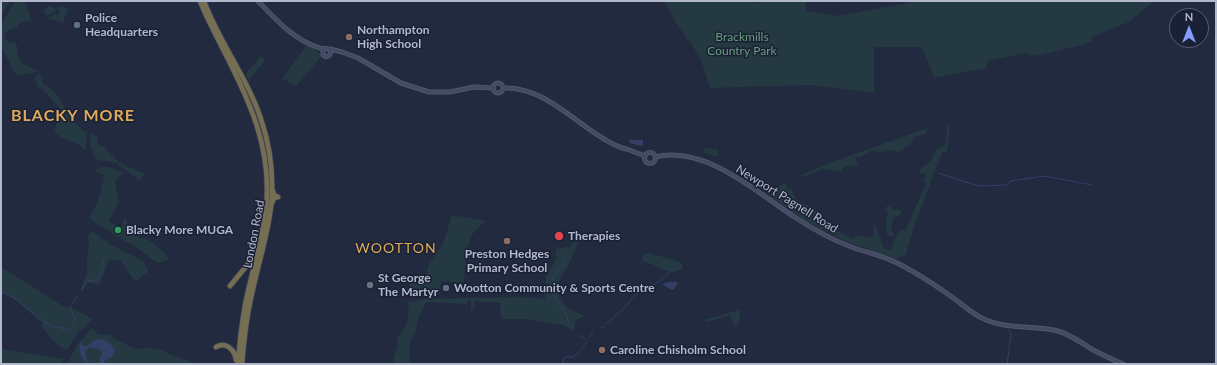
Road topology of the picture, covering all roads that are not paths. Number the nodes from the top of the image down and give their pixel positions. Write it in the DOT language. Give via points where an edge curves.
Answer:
graph roads {
  1 [pos="200,1"];
  2 [pos="205,1"];
  3 [pos="258,1"];
  4 [pos="330,50"];
  5 [pos="323,51"];
  6 [pos="342,52"];
  7 [pos="331,54"];
  8 [pos="493,88"];
  9 [pos="503,88"];
  10 [pos="645,156"];
  11 [pos="655,157"];
  12 [pos="263,226"];
  13 [pos="258,272"];
  14 [pos="230,286"];
  15 [pos="250,334"];
  16 [pos="216,347"];
  17 [pos="237,364"];
  18 [pos="242,364"];
  19 [pos="1123,364"];
  1 -- 12 [label="highway, London Road" via="256,120 267,182"];
  2 -- 13 [label="highway, London Road" via="216,29 261,118 270,158 272,188 269,226"];
  3 -- 5 [label="main road" via="296,37"];
  4 -- 5 [label="main road" via="328,48"];
  4 -- 6 [label="main road"];
  4 -- 7 [label="main road"];
  5 -- 7 [label="main road" via="326,57"];
  6 -- 7 [label="main road"];
  6 -- 8 [label="main road" via="366,62 401,83 430,92 444,93 474,87"];
  8 -- 9 [label="main road" via="497,83"];
  8 -- 9 [label="main road" via="494,92 498,93"];
  9 -- 10 [label="main road" via="532,92 594,133"];
  10 -- 11 [label="main road" via="650,152"];
  10 -- 11 [label="main road" via="646,162 650,163"];
  11 -- 19 [label="main road, Newport Pagnell Road" via="683,156 708,163 738,179 822,234 897,263 945,292 977,316 998,324 1059,331"];
  12 -- 14 [label="highway" via="251,259"];
  12 -- 17 [label="highway, London Road" via="243,315"];
  13 -- 15 [label="highway" via="248,330"];
  13 -- 18 [label="highway, London Road" via="248,312"];
  16 -- 17 [label="highway" via="223,344 229,347 235,354"];
}
